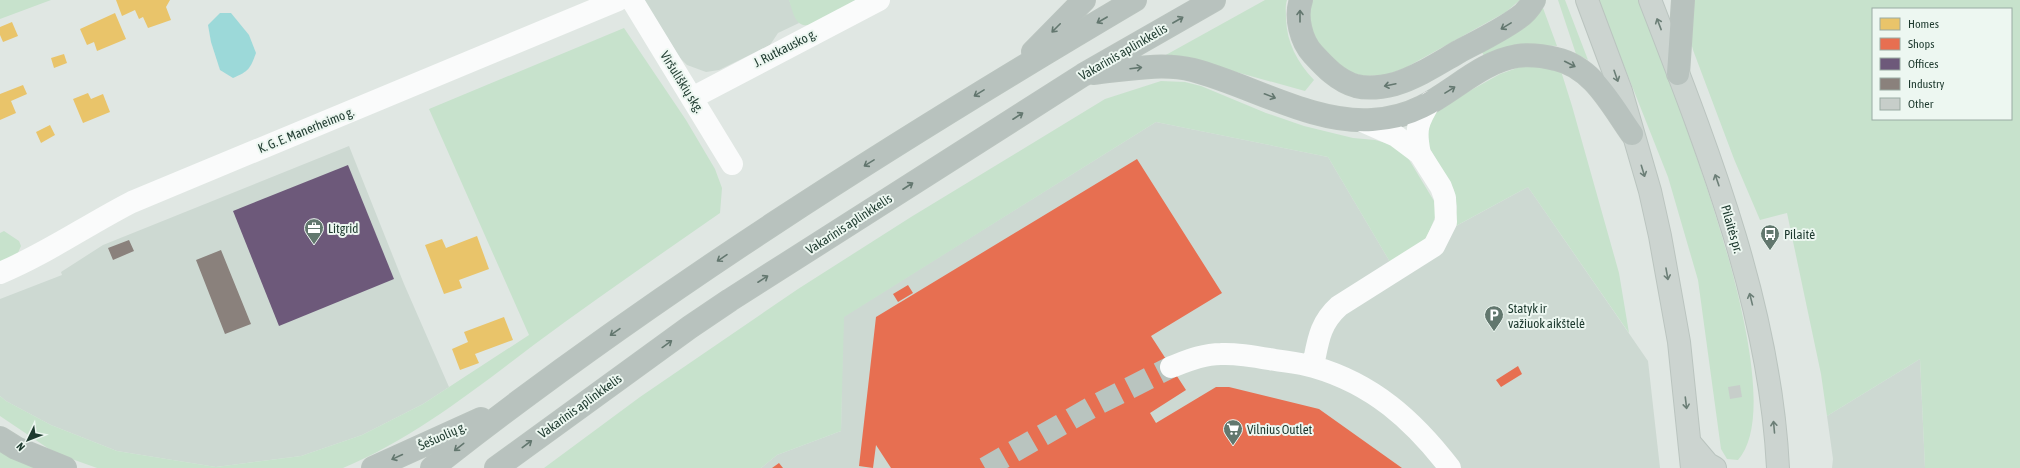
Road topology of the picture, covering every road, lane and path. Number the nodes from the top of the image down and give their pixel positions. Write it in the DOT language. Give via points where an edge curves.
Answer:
graph roads {
  1 [pos="618,0"];
  2 [pos="632,0"];
  3 [pos="879,0"];
  4 [pos="1084,0"];
  5 [pos="1136,0"];
  6 [pos="1214,0"];
  7 [pos="1302,0"];
  8 [pos="1534,0"];
  9 [pos="1587,0"];
  10 [pos="1650,0"];
  11 [pos="1683,0"];
  12 [pos="1012,73"];
  13 [pos="1678,74"];
  14 [pos="1083,75"];
  15 [pos="692,98"];
  16 [pos="1430,102"];
  17 [pos="1362,121"];
  18 [pos="1632,134"];
  19 [pos="1420,154"];
  20 [pos="732,164"];
  21 [pos="0,273"];
  22 [pos="1313,366"];
  23 [pos="1171,367"];
  24 [pos="512,405"];
  25 [pos="0,438"];
  26 [pos="1691,444"];
  27 [pos="1773,467"];
  28 [pos="65,468"];
  29 [pos="373,468"];
  30 [pos="432,468"];
  31 [pos="496,468"];
  32 [pos="1450,468"];
  33 [pos="1692,468"];
  34 [pos="1715,468"];
  1 -- 21 [label="street, K. G. E. Manerheimo g." via="132,202 36,257"];
  2 -- 15 [label="street, Viršuliškių skg."];
  3 -- 15 [label="street, J. Rutkausko g."];
  4 -- 12 [label="highway, one-way"];
  5 -- 12 [label="highway, one-way"];
  14 -- 6 [label="highway, Vakarinis aplinkkelis, one-way"];
  8 -- 7 [label="highway, one-way" via="1519,17 1504,27 1417,75 1396,84 1376,88 1356,86 1340,79 1325,68 1308,49 1300,30"];
  9 -- 18 [label="main road, one-way" via="1621,91"];
  13 -- 10 [label="main road, Pilaitės pr., one-way"];
  11 -- 13 [label="highway"];
  12 -- 24 [label="highway, one-way" via="766,228"];
  27 -- 13 [label="main road, Pilaitės pr., one-way" via="1771,391 1738,247 1718,183"];
  14 -- 17 [label="highway, one-way" via="1150,66 1191,70 1233,82 1307,110"];
  31 -- 14 [label="highway, Vakarinis aplinkkelis, one-way" via="696,323"];
  15 -- 20 [label="street, Viršuliškių skg."];
  16 -- 17 [label="highway" via="1402,115"];
  16 -- 18 [label="highway, one-way" via="1500,61 1518,56 1538,56 1569,63 1588,76 1604,93"];
  16 -- 19 [label="street" via="1417,127 1416,138"];
  17 -- 19 [label="street" via="1396,136"];
  18 -- 26 [label="main road, one-way" via="1650,191 1660,236 1678,342"];
  19 -- 22 [label="street" via="1445,198 1446,222 1440,235 1434,246 1422,255 1330,314 1322,325"];
  22 -- 23 [label="street" via="1221,354 1195,358"];
  22 -- 32 [label="street" via="1347,378 1379,396 1411,424"];
  24 -- 29 [label="highway, Šešuolių g., one-way"];
  24 -- 30 [label="highway, one-way"];
  25 -- 28 [label="highway" via="16,448"];
  26 -- 33 [label="main road"];
  26 -- 34 [label="main road" via="1708,464"];
}
